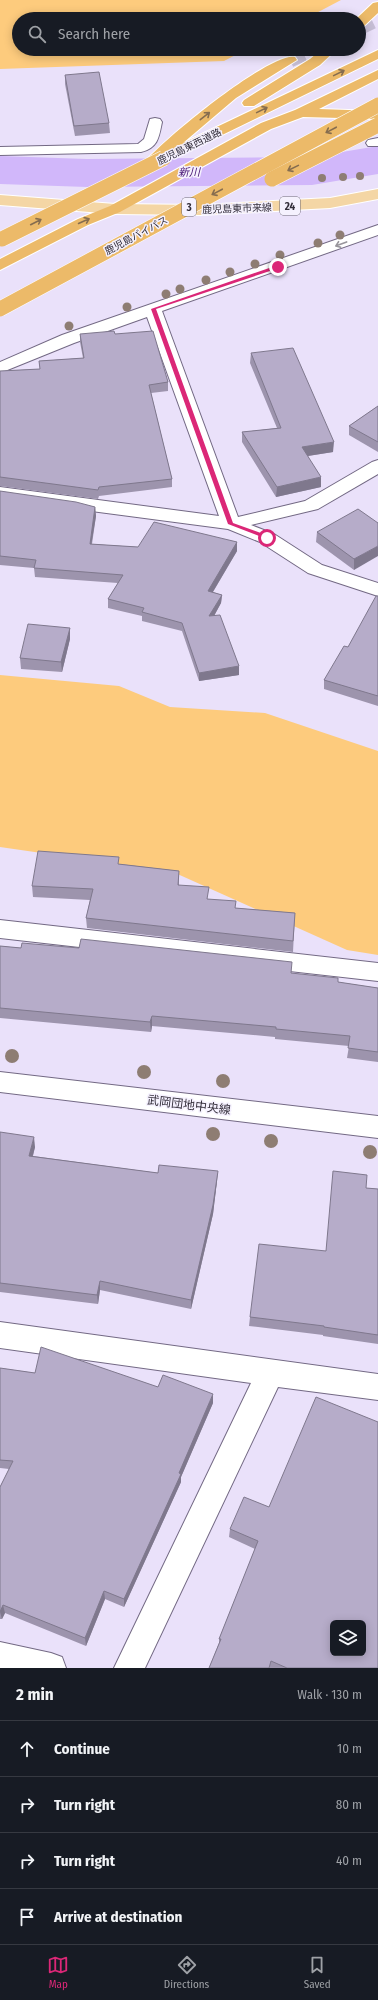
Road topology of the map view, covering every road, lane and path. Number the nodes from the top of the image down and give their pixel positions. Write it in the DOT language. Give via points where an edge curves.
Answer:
graph roads {
  1 [pos="378,6"];
  2 [pos="366,17"];
  3 [pos="378,54"];
  4 [pos="322,56"];
  5 [pos="290,60"];
  6 [pos="378,74"];
  7 [pos="378,105"];
  8 [pos="300,113"];
  9 [pos="378,115"];
  10 [pos="155,122"];
  11 [pos="378,125"];
  12 [pos="0,151"];
  13 [pos="164,155"];
  14 [pos="378,194"];
  15 [pos="0,200"];
  16 [pos="115,208"];
  17 [pos="378,230"];
  18 [pos="1,239"];
  19 [pos="0,265"];
  20 [pos="0,279"];
  21 [pos="0,309"];
  22 [pos="154,309"];
  23 [pos="0,368"];
  24 [pos="378,466"];
  25 [pos="0,493"];
  26 [pos="231,524"];
  27 [pos="378,590"];
  28 [pos="0,929"];
  29 [pos="378,972"];
  30 [pos="0,1082"];
  31 [pos="378,1127"];
  32 [pos="0,1335"];
  33 [pos="270,1373"];
  34 [pos="378,1387"];
  35 [pos="0,1657"];
  36 [pos="51,1668"];
  37 [pos="129,1668"];
  1 -- 2 [label="highway"];
  13 -- 3 [label="highway, 鹿児島東西道路, one-way"];
  4 -- 13 [label="highway"];
  13 -- 5 [label="highway, one-way" via="202,118 244,86"];
  6 -- 8 [label="highway"];
  7 -- 21 [label="highway, 鹿児島バイパス / 3, one-way, bridge"];
  8 -- 9 [label="highway"];
  8 -- 16 [label="highway" via="266,126"];
  10 -- 12 [label="street" via="151,141 141,148"];
  11 -- 21 [label="highway, one-way, bridge"];
  13 -- 16 [label="highway, bridge" via="129,185"];
  18 -- 13 [label="highway, 鹿児島東西道路, one-way, bridge"];
  14 -- 16 [label="main road, 鹿児島東市来線 / 24" via="330,203 272,207 201,210"];
  15 -- 16 [label="main road, 鹿児島東市来線 / 24"];
  19 -- 16 [label="highway, one-way"];
  16 -- 20 [label="highway" via="97,229"];
  17 -- 22 [label="street, one-way"];
  22 -- 23 [label="street" via="68,339"];
  22 -- 26 [label="street"];
  24 -- 26 [label="street" via="311,505"];
  25 -- 26 [label="street"];
  26 -- 27 [label="street" via="267,538 315,569"];
  28 -- 29 [label="street"];
  30 -- 31 [label="street, 武岡団地中央線"];
  32 -- 33 [label="street"];
  33 -- 34 [label="street"];
  33 -- 37 [label="street"];
  35 -- 36 [label="street"];
}
